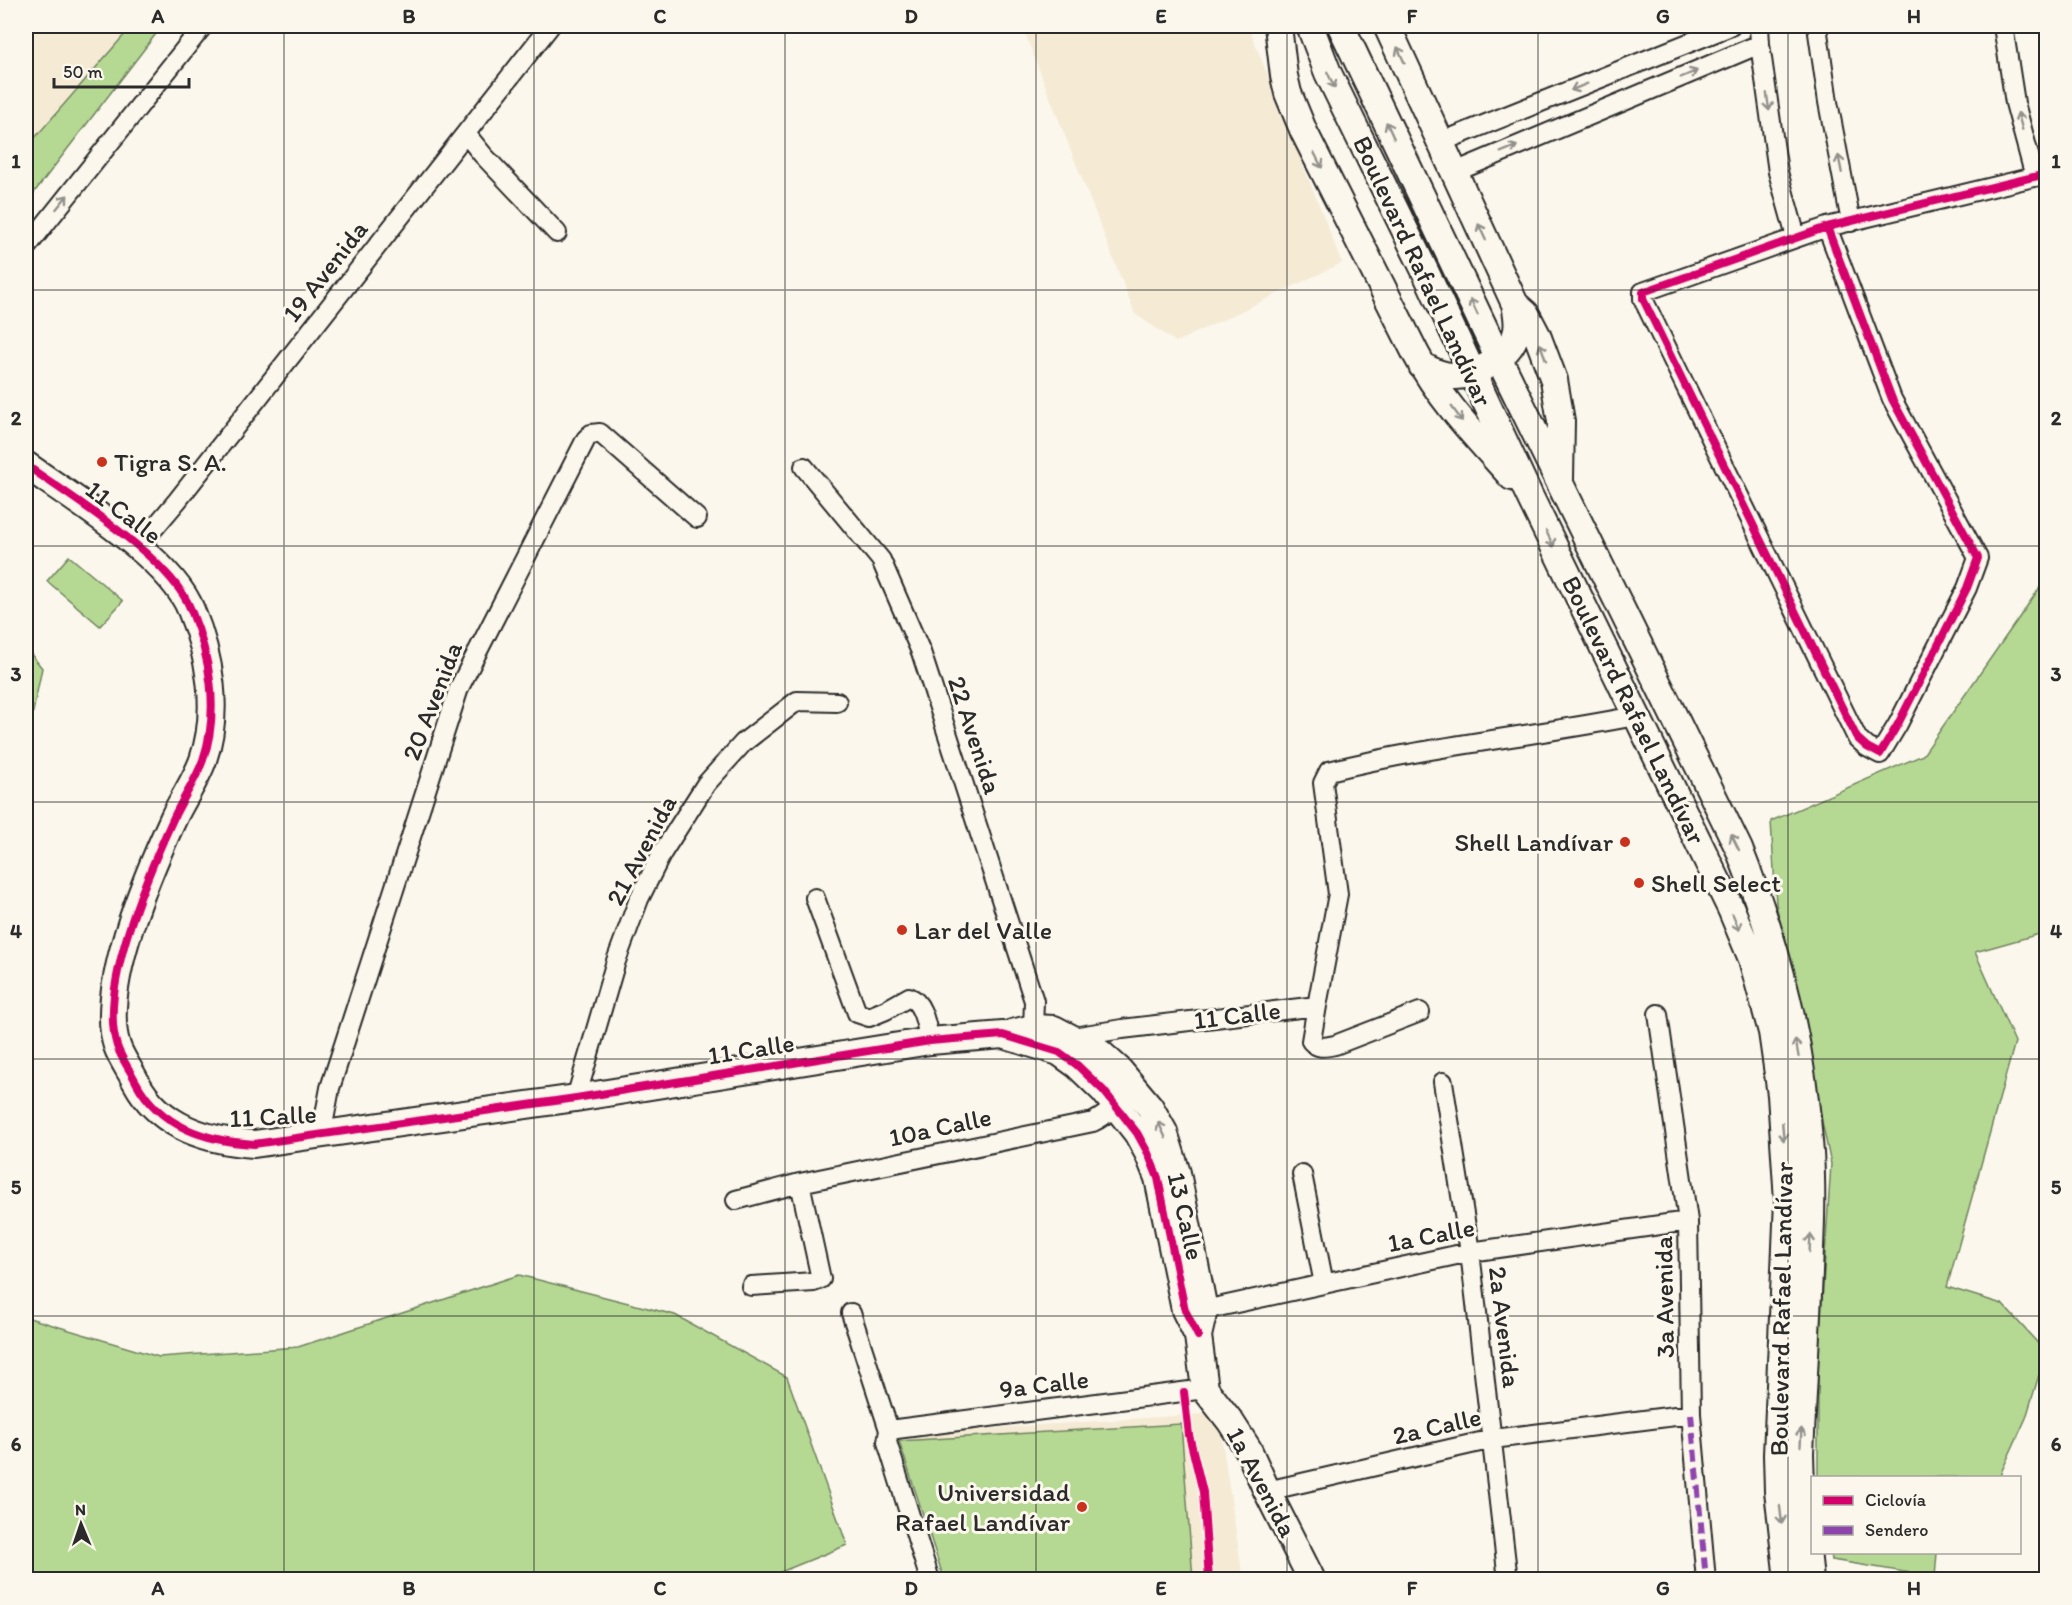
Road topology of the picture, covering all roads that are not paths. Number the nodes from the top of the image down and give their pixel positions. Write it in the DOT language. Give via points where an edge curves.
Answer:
graph roads {
  1 [pos="203,26"];
  2 [pos="550,26"];
  3 [pos="1278,26"];
  4 [pos="1310,26"];
  5 [pos="1341,26"];
  6 [pos="1388,26"];
  7 [pos="1731,26"];
  8 [pos="1759,26"];
  9 [pos="1817,26"];
  10 [pos="2003,26"];
  11 [pos="1760,44"];
  12 [pos="1614,72"];
  13 [pos="1628,99"];
  14 [pos="1527,108"];
  15 [pos="466,134"];
  16 [pos="1541,136"];
  17 [pos="1441,142"];
  18 [pos="1455,172"];
  19 [pos="2041,176"];
  20 [pos="1851,222"];
  21 [pos="1827,227"];
  22 [pos="557,233"];
  23 [pos="1796,237"];
  24 [pos="26,248"];
  25 [pos="1515,304"];
  26 [pos="1499,359"];
  27 [pos="1422,366"];
  28 [pos="1472,372"];
  29 [pos="26,465"];
  30 [pos="804,467"];
  31 [pos="1560,483"];
  32 [pos="1530,497"];
  33 [pos="697,518"];
  34 [pos="139,546"];
  35 [pos="837,702"];
  36 [pos="1635,716"];
  37 [pos="815,898"];
  38 [pos="1317,1006"];
  39 [pos="1420,1012"];
  40 [pos="1658,1014"];
  41 [pos="1035,1036"];
  42 [pos="1070,1038"];
  43 [pos="930,1041"];
  44 [pos="1119,1070"];
  45 [pos="1443,1082"];
  46 [pos="576,1098"];
  47 [pos="1116,1104"];
  48 [pos="321,1136"];
  49 [pos="1302,1174"];
  50 [pos="800,1182"];
  51 [pos="736,1200"];
  52 [pos="1688,1221"];
  53 [pos="1470,1252"];
  54 [pos="1324,1284"];
  55 [pos="751,1286"];
  56 [pos="1195,1311"];
  57 [pos="851,1313"];
  58 [pos="1205,1389"];
  59 [pos="1691,1414"];
  60 [pos="889,1430"];
  61 [pos="1493,1439"];
  62 [pos="1267,1491"];
  63 [pos="930,1580"];
  64 [pos="1312,1580"];
  65 [pos="1508,1580"];
  66 [pos="1706,1580"];
  67 [pos="1788,1580"];
  68 [pos="1810,1580"];
  24 -- 1 [label="street, one-way"];
  2 -- 15 [label="street, 19 Avenida"];
  3 -- 27 [label="main road, one-way" via="1284,76 1301,126"];
  4 -- 28 [label="main road, Boulevard Rafael Landívar, one-way" via="1328,73"];
  26 -- 5 [label="main road, Boulevard Rafael Landívar, one-way"];
  17 -- 6 [label="main road, one-way"];
  7 -- 12 [label="street"];
  8 -- 11 [label="street"];
  20 -- 9 [label="street, one-way"];
  19 -- 10 [label="street, one-way" via="2016,103"];
  13 -- 11 [label="street, one-way"];
  11 -- 23 [label="street, one-way" via="1778,172"];
  12 -- 13 [label="street"];
  12 -- 14 [label="street, one-way"];
  13 -- 16 [label="street"];
  14 -- 16 [label="street"];
  14 -- 17 [label="street"];
  15 -- 22 [label="street"];
  15 -- 34 [label="street, 19 Avenida"];
  18 -- 16 [label="street, one-way"];
  17 -- 18 [label="main road"];
  25 -- 18 [label="main road, one-way"];
  19 -- 20 [label="street"];
  20 -- 21 [label="street"];
  21 -- 23 [label="street"];
  21 -- 23 [label="street" via="1892,399 1978,558 1880,754 1857,738 1643,299 1643,292"];
  25 -- 26 [label="main road" via="1515,337"];
  31 -- 25 [label="main road, one-way" via="1559,400 1537,335 1526,314"];
  26 -- 28 [label="main road"];
  26 -- 31 [label="main road, Boulevard Rafael Landívar"];
  27 -- 28 [label="main road" via="1456,376"];
  27 -- 32 [label="main road, one-way" via="1464,424"];
  28 -- 32 [label="main road, Boulevard Rafael Landívar"];
  29 -- 34 [label="main road, 11 Calle"];
  30 -- 41 [label="street, 22 Avenida" via="881,560 921,652 1034,1001"];
  68 -- 31 [label="main road, Boulevard Rafael Landívar, one-way" via="1800,1453 1811,1218 1810,1154 1798,1048 1787,995 1761,905 1739,849"];
  32 -- 36 [label="main road, Boulevard Rafael Landívar, one-way"];
  33 -- 48 [label="street, 20 Avenida" via="600,433 586,439 459,688 330,1088"];
  34 -- 48 [label="main road, 11 Calle" via="190,607 211,681 212,705 203,760 173,819 134,914 118,967 112,1009 117,1046 144,1097 176,1124 207,1138 254,1144"];
  35 -- 46 [label="street, 21 Avenida" via="797,701 743,743 706,784 662,853 639,899 616,961"];
  36 -- 38 [label="street, 11 Calle" via="1329,771 1323,783 1338,894"];
  36 -- 67 [label="main road, Boulevard Rafael Landívar, one-way" via="1731,909 1752,959 1773,1032 1788,1201 1777,1455"];
  37 -- 43 [label="street" via="857,1013 869,1017 909,997 915,999"];
  38 -- 39 [label="street" via="1311,1041 1321,1047"];
  38 -- 42 [label="street, 11 Calle"];
  40 -- 52 [label="street, 3a Avenida"];
  41 -- 42 [label="main road, 13 Calle" via="1054,1029"];
  41 -- 43 [label="main road, 11 Calle"];
  41 -- 47 [label="main road, 13 Calle" via="1077,1065"];
  42 -- 44 [label="main road, 13 Calle" via="1100,1053"];
  43 -- 46 [label="main road, 11 Calle"];
  44 -- 47 [label="street" via="1121,1090"];
  56 -- 44 [label="main road, 13 Calle, one-way" via="1177,1173 1164,1132 1150,1107"];
  45 -- 53 [label="street, 2a Avenida"];
  46 -- 48 [label="main road, 11 Calle"];
  47 -- 50 [label="street, 10a Calle" via="1093,1122"];
  47 -- 56 [label="main road, 13 Calle" via="1143,1143 1158,1178"];
  49 -- 54 [label="street"];
  50 -- 51 [label="street, 10a Calle"];
  50 -- 55 [label="street" via="821,1279"];
  52 -- 53 [label="street, 1a Calle"];
  52 -- 59 [label="street, 3a Avenida"];
  53 -- 54 [label="street, 1a Calle"];
  53 -- 61 [label="street, 2a Avenida"];
  54 -- 56 [label="street, 1a Calle"];
  56 -- 58 [label="main road, 13 Calle"];
  57 -- 60 [label="street"];
  58 -- 60 [label="street, 9a Calle"];
  58 -- 62 [label="main road, 1a Avenida" via="1248,1449"];
  59 -- 61 [label="street, 2a Calle"];
  59 -- 66 [label="street, 3a Avenida"];
  60 -- 63 [label="street" via="887,1442"];
  61 -- 62 [label="street, 2a Calle"];
  61 -- 65 [label="street, 2a Avenida"];
  62 -- 64 [label="main road, 1a Avenida"];
}
